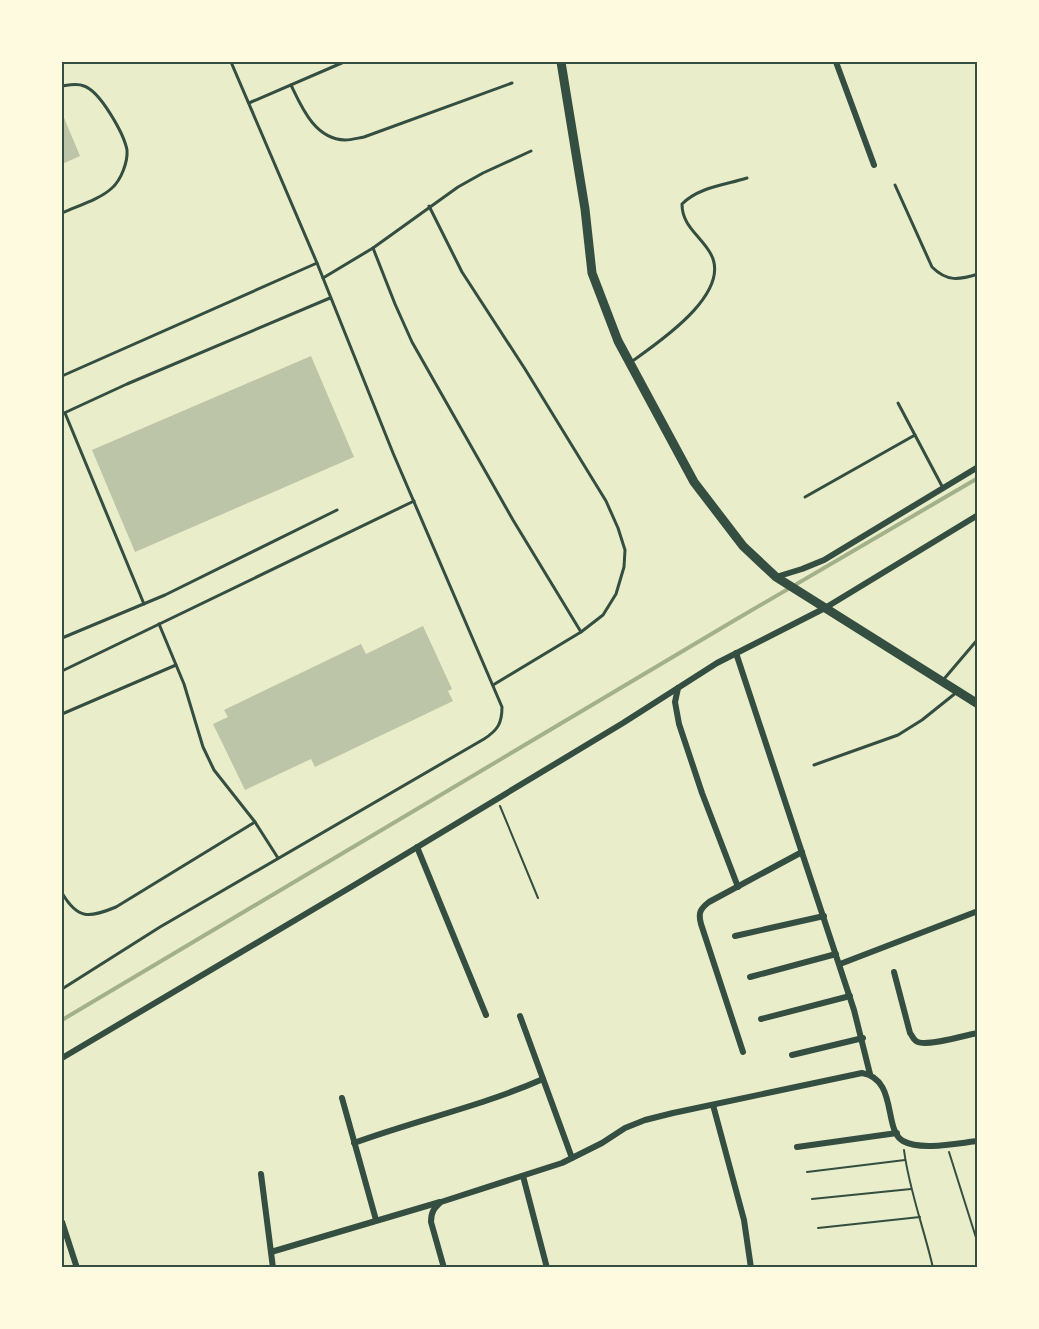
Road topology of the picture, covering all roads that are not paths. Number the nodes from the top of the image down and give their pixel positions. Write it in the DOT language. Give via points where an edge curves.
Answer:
graph roads {
  1 [pos="231,62"];
  2 [pos="344,62"];
  3 [pos="561,62"];
  4 [pos="836,62"];
  5 [pos="512,82"];
  6 [pos="291,85"];
  7 [pos="62,86"];
  8 [pos="249,103"];
  9 [pos="531,151"];
  10 [pos="874,165"];
  11 [pos="747,178"];
  12 [pos="895,184"];
  13 [pos="429,206"];
  14 [pos="62,213"];
  15 [pos="374,248"];
  16 [pos="316,263"];
  17 [pos="978,274"];
  18 [pos="323,278"];
  19 [pos="330,298"];
  20 [pos="630,363"];
  21 [pos="62,376"];
  22 [pos="898,403"];
  23 [pos="63,414"];
  24 [pos="915,435"];
  25 [pos="978,467"];
  26 [pos="943,488"];
  27 [pos="805,497"];
  28 [pos="414,501"];
  29 [pos="337,510"];
  30 [pos="978,515"];
  31 [pos="776,577"];
  32 [pos="144,604"];
  33 [pos="823,606"];
  34 [pos="159,624"];
  35 [pos="581,632"];
  36 [pos="62,638"];
  37 [pos="978,639"];
  38 [pos="736,653"];
  39 [pos="176,665"];
  40 [pos="62,671"];
  41 [pos="942,681"];
  42 [pos="493,685"];
  43 [pos="678,688"];
  44 [pos="961,693"];
  45 [pos="978,697"];
  46 [pos="978,704"];
  47 [pos="62,714"];
  48 [pos="814,765"];
  49 [pos="255,822"];
  50 [pos="417,847"];
  51 [pos="802,852"];
  52 [pos="278,858"];
  53 [pos="738,887"];
  54 [pos="62,893"];
  55 [pos="978,911"];
  56 [pos="824,916"];
  57 [pos="735,936"];
  58 [pos="836,954"];
  59 [pos="840,964"];
  60 [pos="894,972"];
  61 [pos="750,977"];
  62 [pos="62,989"];
  63 [pos="850,996"];
  64 [pos="486,1015"];
  65 [pos="520,1016"];
  66 [pos="761,1019"];
  67 [pos="978,1033"];
  68 [pos="863,1038"];
  69 [pos="743,1052"];
  70 [pos="792,1055"];
  71 [pos="62,1058"];
  72 [pos="870,1074"];
  73 [pos="543,1079"];
  74 [pos="342,1098"];
  75 [pos="713,1105"];
  76 [pos="897,1133"];
  77 [pos="978,1141"];
  78 [pos="354,1143"];
  79 [pos="797,1147"];
  80 [pos="572,1158"];
  81 [pos="261,1174"];
  82 [pos="523,1176"];
  83 [pos="441,1202"];
  84 [pos="376,1220"];
  85 [pos="62,1222"];
  86 [pos="271,1252"];
  87 [pos="77,1268"];
  88 [pos="273,1268"];
  89 [pos="444,1268"];
  90 [pos="547,1268"];
  91 [pos="751,1268"];
  1 -- 8 [label="lane"];
  2 -- 6 [label="lane"];
  3 -- 20 [label="main road" via="592,273"];
  4 -- 10 [label="street"];
  5 -- 6 [label="lane" via="345,140 315,126"];
  6 -- 8 [label="lane"];
  7 -- 14 [label="lane" via="86,86 100,97 127,151 124,171 112,188"];
  8 -- 16 [label="lane"];
  9 -- 13 [label="lane" via="483,173"];
  11 -- 20 [label="lane" via="700,191 682,204 687,225 716,264 714,277 682,324"];
  12 -- 17 [label="lane" via="932,267 948,279"];
  13 -- 15 [label="lane"];
  13 -- 35 [label="lane" via="462,272 573,446 618,528 625,550 616,594 603,615"];
  15 -- 18 [label="lane"];
  15 -- 35 [label="lane" via="412,342"];
  16 -- 18 [label="lane"];
  16 -- 21 [label="lane"];
  18 -- 19 [label="lane"];
  19 -- 23 [label="lane"];
  19 -- 28 [label="lane"];
  20 -- 31 [label="main road" via="694,482 743,546"];
  22 -- 24 [label="lane"];
  23 -- 32 [label="lane"];
  24 -- 26 [label="lane"];
  24 -- 27 [label="lane"];
  25 -- 26 [label="street"];
  26 -- 31 [label="street" via="824,560"];
  28 -- 34 [label="lane"];
  28 -- 42 [label="lane"];
  29 -- 32 [label="lane"];
  30 -- 33 [label="street"];
  31 -- 33 [label="main road"];
  32 -- 36 [label="lane"];
  33 -- 38 [label="street"];
  33 -- 41 [label="main road"];
  34 -- 39 [label="lane"];
  34 -- 40 [label="lane"];
  35 -- 42 [label="lane"];
  37 -- 41 [label="lane"];
  38 -- 43 [label="street"];
  38 -- 51 [label="street"];
  39 -- 47 [label="lane"];
  39 -- 49 [label="lane" via="214,770"];
  41 -- 44 [label="main road"];
  42 -- 52 [label="lane" via="502,707 502,720 496,731"];
  43 -- 50 [label="street"];
  43 -- 53 [label="street" via="675,702 679,724"];
  44 -- 45 [label="main road"];
  44 -- 46 [label="main road"];
  44 -- 48 [label="lane" via="898,735"];
  49 -- 52 [label="lane"];
  49 -- 54 [label="lane" via="116,907 94,916 70,906"];
  50 -- 64 [label="street"];
  50 -- 71 [label="street"];
  51 -- 53 [label="street"];
  51 -- 56 [label="street"];
  52 -- 62 [label="lane"];
  53 -- 69 [label="street" via="703,906 698,915"];
  55 -- 59 [label="street"];
  56 -- 57 [label="street"];
  56 -- 58 [label="street"];
  58 -- 59 [label="street"];
  58 -- 61 [label="street"];
  59 -- 63 [label="street"];
  60 -- 67 [label="street" via="914,1040 932,1042"];
  63 -- 66 [label="street"];
  63 -- 68 [label="street"];
  65 -- 73 [label="street"];
  68 -- 70 [label="street"];
  68 -- 72 [label="street"];
  72 -- 75 [label="street"];
  72 -- 76 [label="street" via="882,1086"];
  73 -- 78 [label="street" via="488,1101"];
  73 -- 80 [label="street"];
  74 -- 78 [label="street"];
  75 -- 80 [label="street" via="645,1120"];
  75 -- 91 [label="street" via="744,1220"];
  76 -- 77 [label="street" via="903,1141 921,1144"];
  76 -- 79 [label="street"];
  78 -- 84 [label="street"];
  80 -- 82 [label="street"];
  81 -- 86 [label="street"];
  82 -- 83 [label="street"];
  82 -- 90 [label="street"];
  83 -- 84 [label="street"];
  83 -- 89 [label="street" via="434,1208 431,1222"];
  84 -- 86 [label="street"];
  85 -- 87 [label="street"];
  86 -- 88 [label="street"];
}
